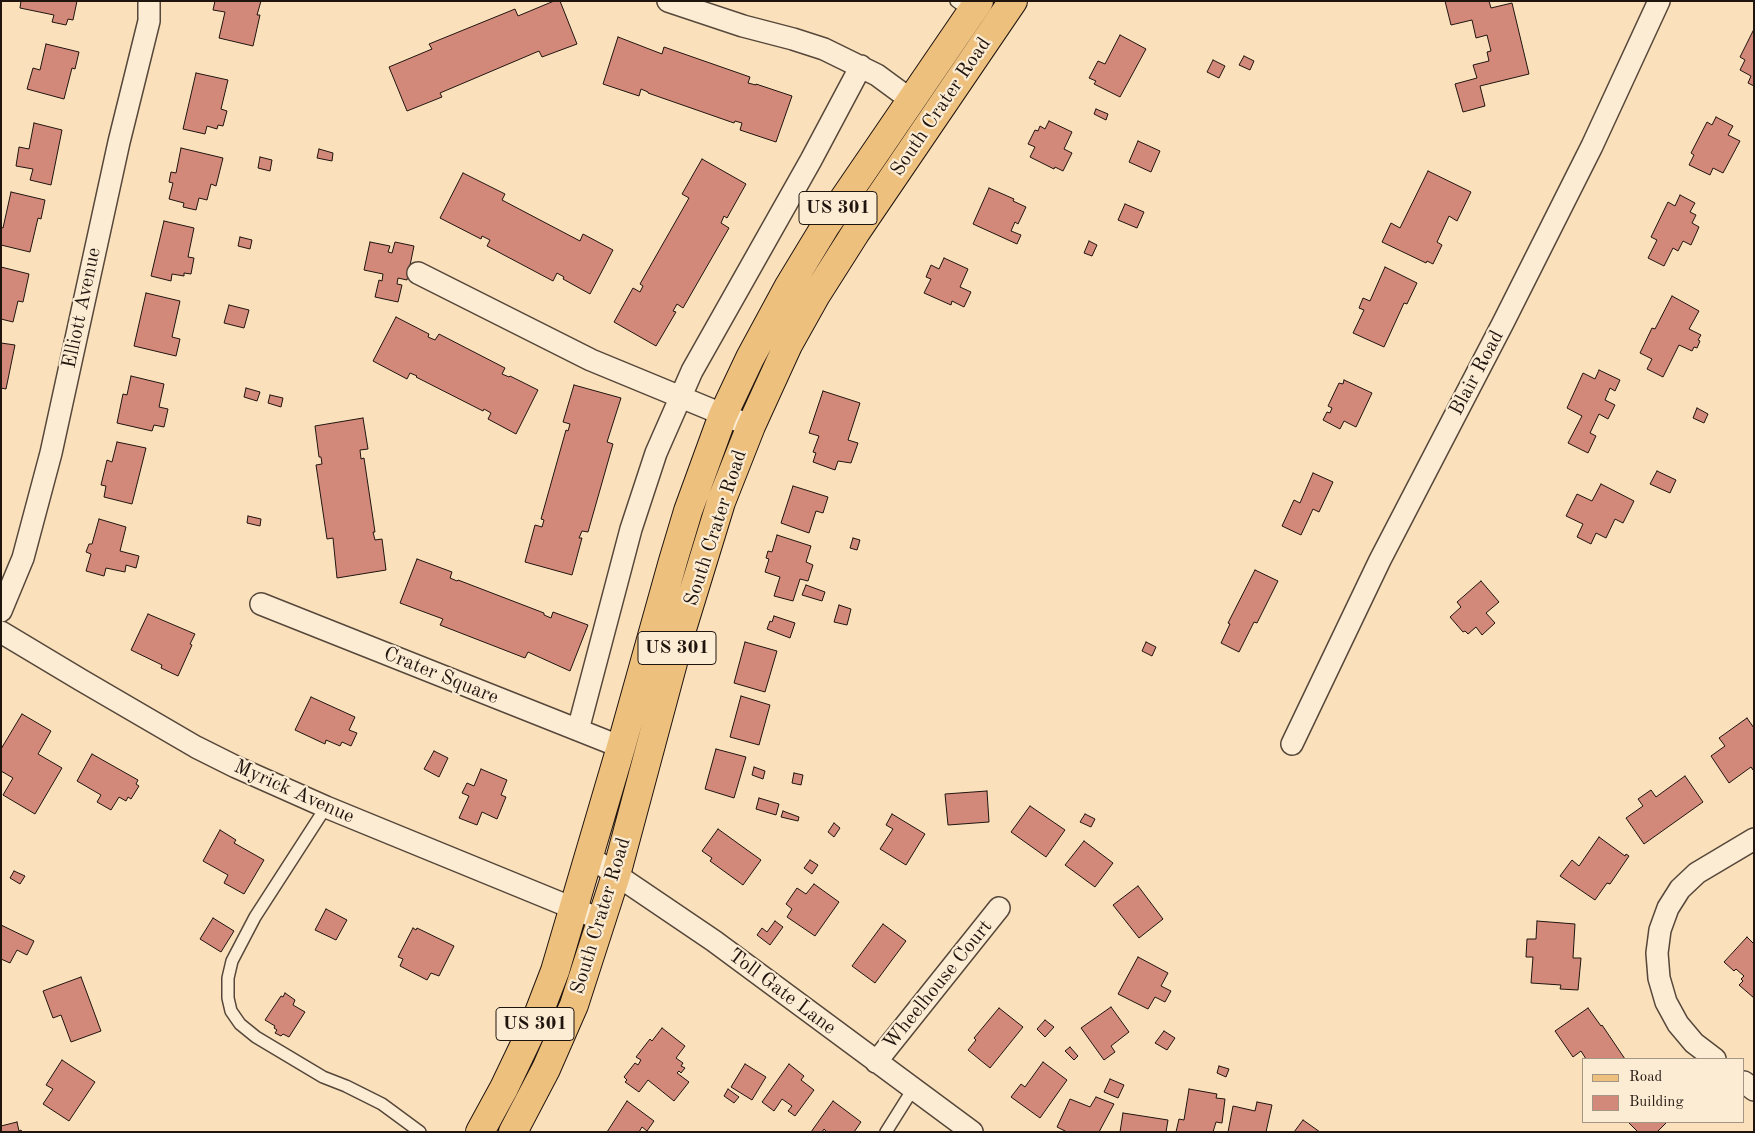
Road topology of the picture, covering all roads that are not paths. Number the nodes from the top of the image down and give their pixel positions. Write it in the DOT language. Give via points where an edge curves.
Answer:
graph roads {
  1 [pos="149,1"];
  2 [pos="668,1"];
  3 [pos="1013,1"];
  4 [pos="1659,1"];
  5 [pos="978,14"];
  6 [pos="861,66"];
  7 [pos="910,100"];
  8 [pos="418,273"];
  9 [pos="681,396"];
  10 [pos="723,416"];
  11 [pos="751,426"];
  12 [pos="261,604"];
  13 [pos="1,611"];
  14 [pos="1,632"];
  15 [pos="578,730"];
  16 [pos="1292,744"];
  17 [pos="621,747"];
  18 [pos="326,807"];
  19 [pos="1754,839"];
  20 [pos="590,857"];
  21 [pos="616,875"];
  22 [pos="999,908"];
  23 [pos="574,909"];
  24 [pos="602,920"];
  25 [pos="1714,1058"];
  26 [pos="876,1062"];
  27 [pos="912,1089"];
  28 [pos="420,1132"];
  29 [pos="480,1132"];
  30 [pos="513,1132"];
  31 [pos="886,1132"];
  32 [pos="972,1132"];
  1 -- 13 [label="street, Elliott Avenue" via="149,21 118,142 51,452 23,558"];
  2 -- 6 [label="street" via="824,49"];
  3 -- 5 [label="main road, South Crater Road / US 301"];
  4 -- 16 [label="street, Blair Road" via="1592,146 1380,560"];
  5 -- 7 [label="main road, South Crater Road / US 301"];
  5 -- 11 [label="main road, South Crater Road / US 301" via="788,345"];
  6 -- 7 [label="street"];
  6 -- 9 [label="street"];
  7 -- 10 [label="main road, South Crater Road / US 301" via="789,286"];
  8 -- 9 [label="street" via="591,360"];
  9 -- 10 [label="street"];
  9 -- 15 [label="street" via="656,453 631,529"];
  10 -- 11 [label="street"];
  10 -- 17 [label="main road, South Crater Road / US 301" via="673,560"];
  11 -- 21 [label="main road, South Crater Road / US 301" via="721,502 682,629"];
  12 -- 15 [label="street, Crater Square"];
  14 -- 18 [label="street, Myrick Avenue" via="196,746"];
  15 -- 17 [label="street, Crater Square"];
  17 -- 20 [label="main road, South Crater Road / US 301"];
  18 -- 23 [label="street, Myrick Avenue"];
  18 -- 28 [label="lane" via="255,917 232,961 228,978 231,1010 240,1024 256,1037 323,1077 382,1104"];
  19 -- 25 [label="street" via="1697,873 1680,889 1660,930 1658,969 1666,1002 1694,1043"];
  20 -- 21 [label="street, Toll Gate Lane"];
  20 -- 23 [label="main road, South Crater Road / US 301"];
  21 -- 24 [label="main road, South Crater Road / US 301"];
  21 -- 26 [label="street, Toll Gate Lane" via="714,941"];
  22 -- 26 [label="street, Wheelhouse Court"];
  23 -- 24 [label="street, Myrick Avenue"];
  23 -- 29 [label="main road, South Crater Road / US 301" via="535,1024"];
  24 -- 30 [label="main road, South Crater Road / US 301" via="574,1005"];
  26 -- 27 [label="street, Toll Gate Lane"];
  27 -- 31 [label="lane"];
  27 -- 32 [label="street, Toll Gate Lane"];
}
